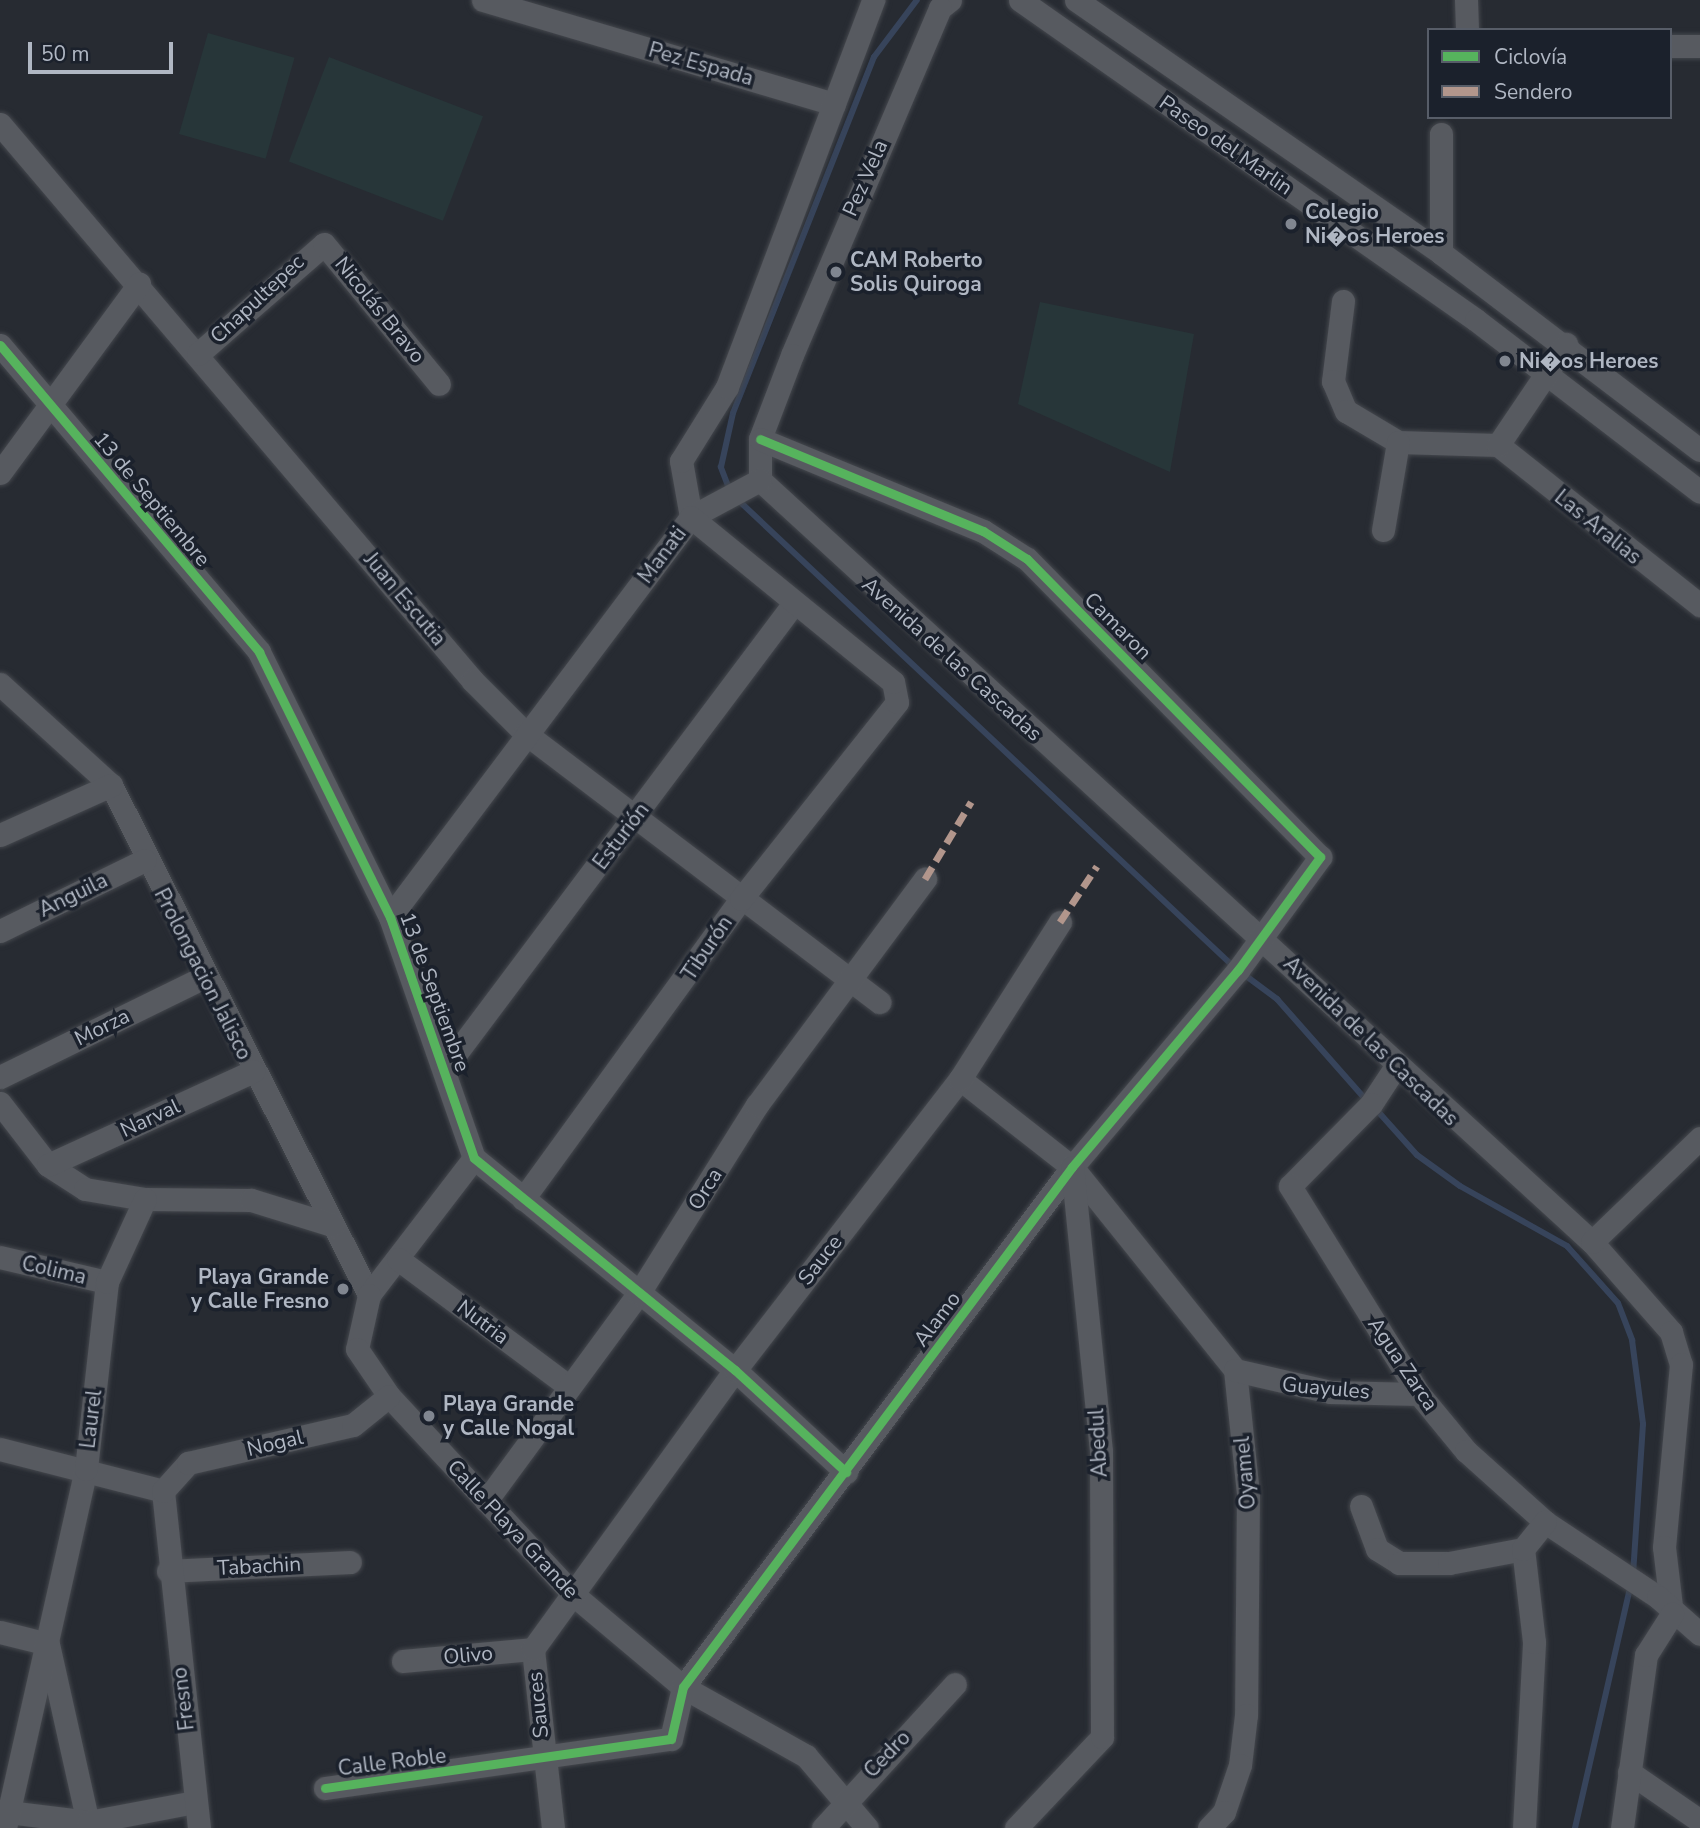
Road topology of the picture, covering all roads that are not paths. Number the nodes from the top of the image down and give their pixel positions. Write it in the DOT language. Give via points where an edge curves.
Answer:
graph roads {
  1 [pos="483,0"];
  2 [pos="950,0"];
  3 [pos="1020,0"];
  4 [pos="1076,0"];
  5 [pos="1466,0"];
  6 [pos="871,11"];
  7 [pos="1467,28"];
  8 [pos="1672,46"];
  9 [pos="1700,46"];
  10 [pos="834,104"];
  11 [pos="0,124"];
  12 [pos="1440,134"];
  13 [pos="1272,136"];
  14 [pos="1254,164"];
  15 [pos="317,245"];
  16 [pos="1441,253"];
  17 [pos="139,284"];
  18 [pos="1343,301"];
  19 [pos="1566,344"];
  20 [pos="0,345"];
  21 [pos="198,354"];
  22 [pos="1546,372"];
  23 [pos="439,384"];
  24 [pos="50,405"];
  25 [pos="760,439"];
  26 [pos="1398,442"];
  27 [pos="1498,445"];
  28 [pos="1700,450"];
  29 [pos="0,472"];
  30 [pos="760,480"];
  31 [pos="1700,492"];
  32 [pos="691,517"];
  33 [pos="1383,530"];
  34 [pos="794,603"];
  35 [pos="1700,606"];
  36 [pos="0,684"];
  37 [pos="525,733"];
  38 [pos="111,785"];
  39 [pos="634,819"];
  40 [pos="0,835"];
  41 [pos="145,860"];
  42 [pos="925,879"];
  43 [pos="741,899"];
  44 [pos="390,916"];
  45 [pos="1060,922"];
  46 [pos="0,931"];
  47 [pos="1261,937"];
  48 [pos="204,977"];
  49 [pos="846,980"];
  50 [pos="879,1002"];
  51 [pos="1396,1066"];
  52 [pos="445,1068"];
  53 [pos="253,1071"];
  54 [pos="0,1077"];
  55 [pos="960,1079"];
  56 [pos="0,1103"];
  57 [pos="1700,1138"];
  58 [pos="474,1158"];
  59 [pos="48,1166"];
  60 [pos="1072,1167"];
  61 [pos="145,1199"];
  62 [pos="523,1199"];
  63 [pos="332,1225"];
  64 [pos="1592,1242"];
  65 [pos="0,1257"];
  66 [pos="398,1259"];
  67 [pos="107,1282"];
  68 [pos="639,1293"];
  69 [pos="369,1294"];
  70 [pos="736,1370"];
  71 [pos="1235,1370"];
  72 [pos="567,1385"];
  73 [pos="1419,1394"];
  74 [pos="389,1396"];
  75 [pos="0,1449"];
  76 [pos="86,1469"];
  77 [pos="846,1472"];
  78 [pos="163,1491"];
  79 [pos="486,1501"];
  80 [pos="1361,1506"];
  81 [pos="1545,1522"];
  82 [pos="1523,1549"];
  83 [pos="350,1562"];
  84 [pos="168,1571"];
  85 [pos="575,1596"];
  86 [pos="1665,1605"];
  87 [pos="0,1632"];
  88 [pos="1700,1634"];
  89 [pos="48,1644"];
  90 [pos="533,1649"];
  91 [pos="403,1661"];
  92 [pos="955,1684"];
  93 [pos="684,1688"];
  94 [pos="671,1739"];
  95 [pos="544,1762"];
  96 [pos="1629,1772"];
  97 [pos="325,1788"];
  98 [pos="843,1799"];
  99 [pos="195,1802"];
  100 [pos="4,1817"];
  101 [pos="1700,1821"];
  102 [pos="89,1825"];
  103 [pos="199,1828"];
  104 [pos="553,1828"];
  105 [pos="823,1828"];
  106 [pos="867,1828"];
  107 [pos="1016,1828"];
  108 [pos="1209,1828"];
  109 [pos="1524,1828"];
  110 [pos="1622,1828"];
  1 -- 10 [label="street, Pez Espada"];
  2 -- 25 [label="street, Pez Vela" via="940,8 845,224"];
  3 -- 14 [label="street, Paseo del Marlin"];
  4 -- 13 [label="street, Paseo del Marlin"];
  5 -- 7 [label="street"];
  6 -- 10 [label="street"];
  8 -- 9 [label="street"];
  10 -- 32 [label="street, Manati" via="727,387 681,461"];
  11 -- 17 [label="street, Juan Escutia"];
  12 -- 16 [label="street"];
  13 -- 14 [label="street"];
  13 -- 16 [label="street, Paseo del Marlin"];
  14 -- 22 [label="street, Paseo del Marlin"];
  15 -- 21 [label="street, Chapultepec"];
  15 -- 23 [label="street, Nicolás Bravo" via="330,248"];
  16 -- 19 [label="street, Paseo del Marlin"];
  17 -- 21 [label="street, Juan Escutia"];
  17 -- 24 [label="street"];
  18 -- 26 [label="street" via="1333,381 1346,411"];
  19 -- 22 [label="street"];
  19 -- 28 [label="street, Paseo del Marlin"];
  20 -- 24 [label="street, 13 de Septiembre"];
  21 -- 37 [label="street, Juan Escutia" via="474,681"];
  22 -- 27 [label="street"];
  22 -- 31 [label="street, Paseo del Marlin"];
  24 -- 29 [label="street"];
  24 -- 44 [label="street, 13 de Septiembre" via="258,652"];
  25 -- 30 [label="street"];
  25 -- 47 [label="street, Camaron" via="983,531 1027,559 1320,857"];
  26 -- 27 [label="street"];
  26 -- 33 [label="street"];
  27 -- 35 [label="street, Las Aralias"];
  30 -- 32 [label="street"];
  30 -- 47 [label="street, Avenida de las Cascadas"];
  32 -- 34 [label="street"];
  32 -- 37 [label="street, Manati"];
  34 -- 39 [label="street, Esturión"];
  34 -- 43 [label="street, Tiburón" via="893,682 897,702"];
  36 -- 38 [label="street, Prolongacion Jalisco"];
  37 -- 39 [label="street, Juan Escutia"];
  37 -- 44 [label="street, Manati"];
  38 -- 40 [label="street"];
  38 -- 41 [label="street, Prolongacion Jalisco"];
  39 -- 43 [label="street, Juan Escutia"];
  39 -- 52 [label="street, Esturión"];
  41 -- 46 [label="street, Anguila"];
  41 -- 48 [label="street, Prolongacion Jalisco"];
  42 -- 49 [label="street, Orca"];
  43 -- 49 [label="street, Juan Escutia"];
  43 -- 62 [label="street, Tiburón"];
  44 -- 52 [label="street, 13 de Septiembre"];
  45 -- 55 [label="street, Sauce"];
  47 -- 51 [label="street, Avenida de las Cascadas"];
  47 -- 60 [label="street, Alamo"];
  48 -- 53 [label="street, Prolongacion Jalisco"];
  48 -- 54 [label="street, Morza"];
  49 -- 50 [label="street, Juan Escutia"];
  49 -- 68 [label="street, Orca" via="757,1105"];
  51 -- 64 [label="street, Avenida de las Cascadas"];
  51 -- 73 [label="street, Agua Zarca" via="1371,1104 1290,1186"];
  52 -- 58 [label="street, 13 de Septiembre"];
  53 -- 59 [label="street, Narval"];
  53 -- 63 [label="street, Prolongacion Jalisco"];
  55 -- 60 [label="street"];
  55 -- 70 [label="street, Sauce"];
  56 -- 59 [label="street"];
  57 -- 64 [label="street"];
  58 -- 62 [label="street"];
  58 -- 66 [label="street, Calle Playa Grande"];
  59 -- 61 [label="street" via="85,1189"];
  60 -- 71 [label="street"];
  60 -- 77 [label="street, Alamo"];
  60 -- 107 [label="street, Abedul" via="1101,1451 1102,1737"];
  61 -- 63 [label="street" via="251,1199"];
  61 -- 67 [label="street, Laurel"];
  62 -- 68 [label="street"];
  63 -- 69 [label="street, Prolongacion Jalisco"];
  64 -- 86 [label="street, Avenida de las Cascadas" via="1671,1332 1681,1364 1664,1547"];
  65 -- 67 [label="street, Colima"];
  66 -- 69 [label="street, Calle Playa Grande"];
  66 -- 72 [label="street, Nutria"];
  67 -- 76 [label="street, Laurel"];
  68 -- 70 [label="street"];
  68 -- 72 [label="street, Orca"];
  69 -- 74 [label="street, Calle Playa Grande" via="357,1349"];
  70 -- 77 [label="street"];
  70 -- 85 [label="street, Sauce"];
  71 -- 73 [label="street, Guayules" via="1330,1392"];
  71 -- 108 [label="street, Oyamel" via="1248,1493 1246,1714 1240,1765 1224,1812"];
  72 -- 79 [label="street, Orca"];
  73 -- 81 [label="street, Agua Zarca" via="1466,1451"];
  74 -- 78 [label="street, Nogal" via="354,1425 188,1463"];
  74 -- 79 [label="street, Calle Playa Grande"];
  75 -- 76 [label="street"];
  76 -- 78 [label="street"];
  76 -- 89 [label="street, Laurel"];
  77 -- 93 [label="street, Alamo"];
  78 -- 84 [label="street"];
  79 -- 85 [label="street, Calle Playa Grande"];
  80 -- 82 [label="street" via="1377,1549 1399,1563 1449,1563"];
  81 -- 82 [label="street"];
  81 -- 86 [label="street, Agua Zarca"];
  82 -- 109 [label="street" via="1534,1642"];
  83 -- 84 [label="street, Tabachin"];
  84 -- 99 [label="street, Fresno"];
  85 -- 90 [label="street, Sauces"];
  85 -- 93 [label="street, Calle Playa Grande"];
  86 -- 88 [label="street, Agua Zarca"];
  86 -- 96 [label="street" via="1646,1656"];
  87 -- 89 [label="street"];
  89 -- 100 [label="street, Laurel"];
  89 -- 102 [label="street, Laurel"];
  90 -- 91 [label="street, Olivo"];
  90 -- 95 [label="street, Sauces"];
  92 -- 98 [label="street, Cedro"];
  93 -- 94 [label="street, Alamo"];
  93 -- 98 [label="street, Calle Playa Grande" via="806,1756"];
  94 -- 95 [label="street, Calle Roble"];
  95 -- 97 [label="street, Calle Roble"];
  95 -- 104 [label="street, Sauces"];
  96 -- 101 [label="street"];
  96 -- 110 [label="street"];
  98 -- 105 [label="street, Cedro"];
  98 -- 106 [label="street, Calle Playa Grande"];
  99 -- 102 [label="street"];
  99 -- 103 [label="street, Fresno"];
  100 -- 102 [label="street"];
}
